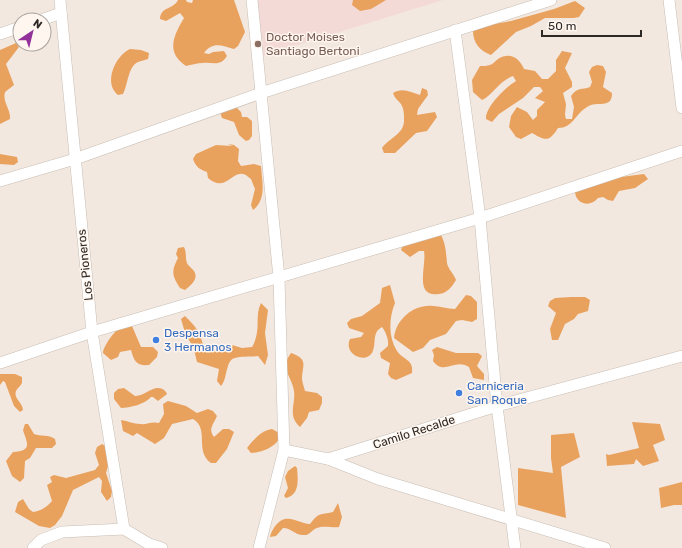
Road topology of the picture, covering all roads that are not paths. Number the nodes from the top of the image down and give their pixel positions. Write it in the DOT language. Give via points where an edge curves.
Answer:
graph roads {
  1 [pos="60,0"];
  2 [pos="252,0"];
  3 [pos="551,0"];
  4 [pos="670,0"];
  5 [pos="61,13"];
  6 [pos="52,16"];
  7 [pos="12,30"];
  8 [pos="455,30"];
  9 [pos="0,34"];
  10 [pos="261,94"];
  11 [pos="682,108"];
  12 [pos="682,151"];
  13 [pos="75,159"];
  14 [pos="0,181"];
  15 [pos="480,218"];
  16 [pos="279,278"];
  17 [pos="92,332"];
  18 [pos="682,356"];
  19 [pos="0,363"];
  20 [pos="497,406"];
  21 [pos="284,450"];
  22 [pos="328,459"];
  23 [pos="513,520"];
  24 [pos="124,529"];
  25 [pos="33,548"];
  26 [pos="162,548"];
  27 [pos="259,548"];
  28 [pos="515,548"];
  29 [pos="606,548"];
  1 -- 5 [label="street, Los Pioneros"];
  2 -- 10 [label="street"];
  3 -- 8 [label="street"];
  4 -- 11 [label="street"];
  5 -- 6 [label="street"];
  5 -- 13 [label="street, Los Pioneros"];
  7 -- 9 [label="street"];
  8 -- 10 [label="street"];
  8 -- 15 [label="street"];
  10 -- 13 [label="street"];
  10 -- 16 [label="street"];
  12 -- 15 [label="street"];
  13 -- 14 [label="street"];
  13 -- 17 [label="street, Los Pioneros"];
  15 -- 16 [label="street"];
  15 -- 20 [label="street"];
  16 -- 17 [label="street"];
  16 -- 21 [label="street"];
  17 -- 19 [label="street"];
  17 -- 24 [label="street, Los Pioneros"];
  18 -- 20 [label="street, Camilo Recalde"];
  20 -- 22 [label="street, Camilo Recalde"];
  20 -- 23 [label="street"];
  21 -- 22 [label="street, Camilo Recalde"];
  21 -- 27 [label="street"];
  22 -- 23 [label="street" via="378,478"];
  23 -- 28 [label="street"];
  23 -- 29 [label="street"];
  24 -- 25 [label="street" via="62,532 41,540"];
  24 -- 26 [label="street" via="149,544"];
}
